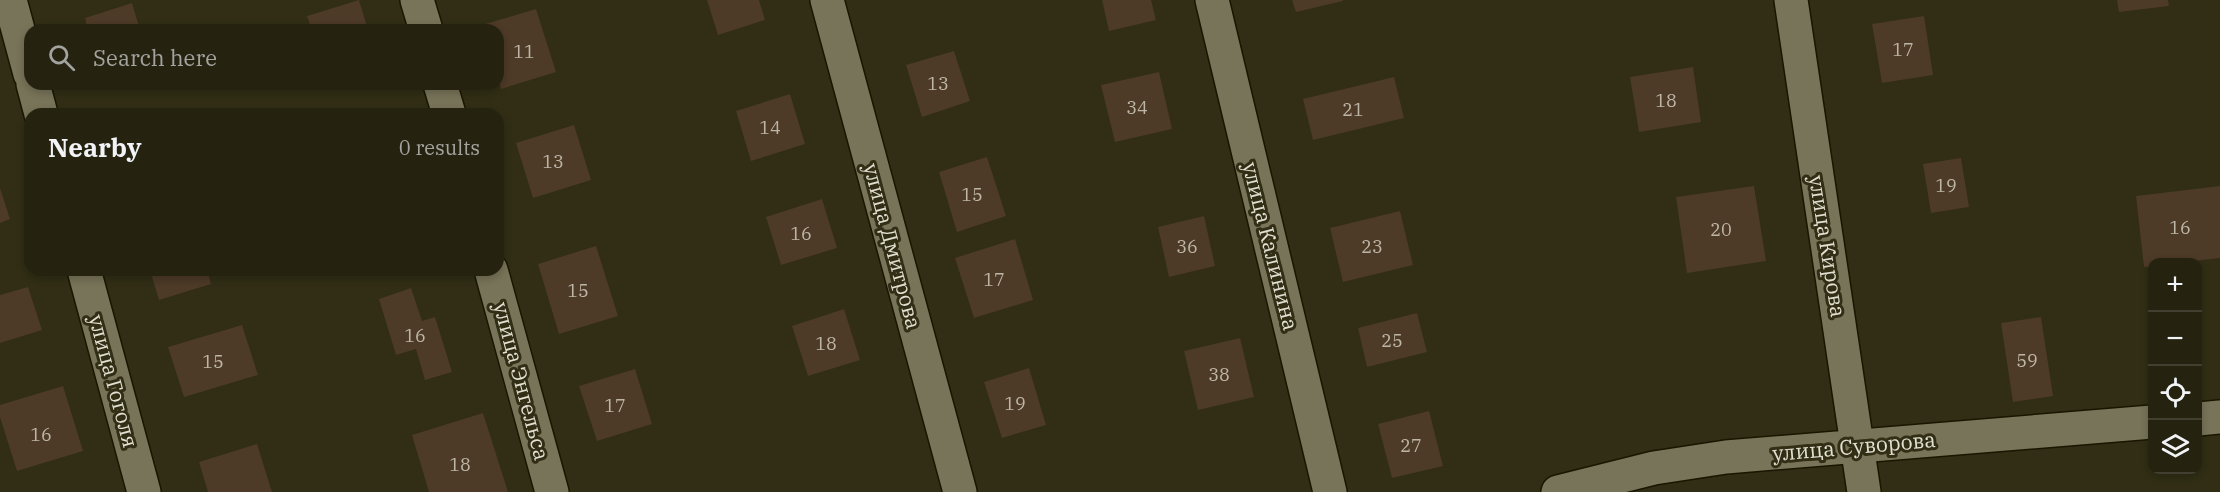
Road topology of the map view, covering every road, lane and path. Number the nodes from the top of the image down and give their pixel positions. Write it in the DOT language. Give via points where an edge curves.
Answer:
graph roads {
  1 [pos="10,0"];
  2 [pos="417,0"];
  3 [pos="827,0"];
  4 [pos="1212,0"];
  5 [pos="1791,0"];
  6 [pos="424,24"];
  7 [pos="24,52"];
  8 [pos="35,90"];
  9 [pos="442,90"];
  10 [pos="39,108"];
  11 [pos="446,108"];
  12 [pos="86,276"];
  13 [pos="493,276"];
  14 [pos="2220,417"];
  15 [pos="2202,419"];
  16 [pos="2148,422"];
  17 [pos="1858,445"];
  18 [pos="144,492"];
  19 [pos="552,492"];
  20 [pos="960,492"];
  21 [pos="1330,492"];
  22 [pos="1558,492"];
  23 [pos="1864,492"];
  1 -- 7 [label="street"];
  2 -- 6 [label="street"];
  3 -- 20 [label="street, улица Дмитрова"];
  4 -- 21 [label="street, улица Калинина"];
  5 -- 17 [label="street, улица Кирова"];
  8 -- 10 [label="street"];
  9 -- 11 [label="street"];
  12 -- 18 [label="street, улица Гоголя"];
  13 -- 19 [label="street, улица Энгельса"];
  14 -- 15 [label="street"];
  16 -- 17 [label="street, улица Суворова"];
  17 -- 22 [label="street, улица Суворова" via="1687,462"];
  17 -- 23 [label="street, улица Кирова"];
}
